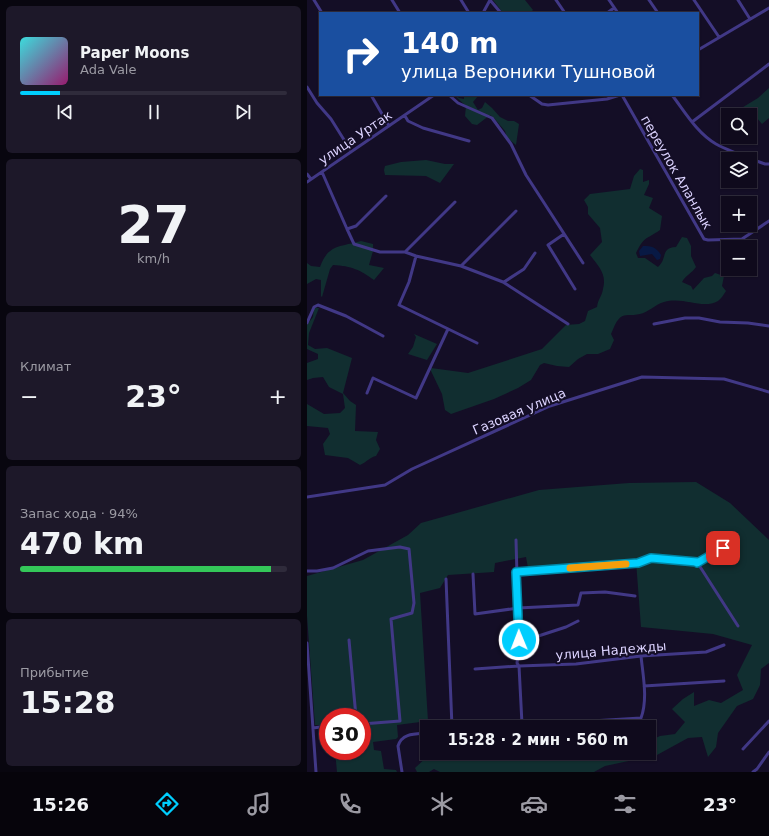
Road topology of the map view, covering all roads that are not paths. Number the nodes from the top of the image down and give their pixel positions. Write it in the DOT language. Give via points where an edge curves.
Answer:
graph roads {
  1 [pos="314,0"];
  2 [pos="392,0"];
  3 [pos="461,0"];
  4 [pos="490,0"];
  5 [pos="556,0"];
  6 [pos="609,0"];
  7 [pos="649,0"];
  8 [pos="695,0"];
  9 [pos="738,0"];
  10 [pos="614,8"];
  11 [pos="769,8"];
  12 [pos="321,12"];
  13 [pos="399,12"];
  14 [pos="468,12"];
  15 [pos="484,12"];
  16 [pos="500,12"];
  17 [pos="564,12"];
  18 [pos="608,12"];
  19 [pos="617,12"];
  20 [pos="657,12"];
  21 [pos="750,19"];
  22 [pos="719,38"];
  23 [pos="699,49"];
  24 [pos="769,64"];
  25 [pos="307,87"];
  26 [pos="372,96"];
  27 [pos="433,96"];
  28 [pos="450,96"];
  29 [pos="530,96"];
  30 [pos="618,96"];
  31 [pos="622,96"];
  32 [pos="673,96"];
  33 [pos="405,116"];
  34 [pos="692,122"];
  35 [pos="389,126"];
  36 [pos="469,141"];
  37 [pos="351,151"];
  38 [pos="769,164"];
  39 [pos="322,172"];
  40 [pos="307,174"];
  41 [pos="311,179"];
  42 [pos="307,182"];
  43 [pos="386,196"];
  44 [pos="455,202"];
  45 [pos="516,210"];
  46 [pos="769,221"];
  47 [pos="347,229"];
  48 [pos="564,234"];
  49 [pos="405,252"];
  50 [pos="535,253"];
  51 [pos="416,256"];
  52 [pos="583,263"];
  53 [pos="461,266"];
  54 [pos="504,282"];
  55 [pos="575,289"];
  56 [pos="307,322"];
  57 [pos="568,324"];
  58 [pos="654,324"];
  59 [pos="769,326"];
  60 [pos="448,330"];
  61 [pos="383,336"];
  62 [pos="477,343"];
  63 [pos="769,392"];
  64 [pos="367,393"];
  65 [pos="307,497"];
  66 [pos="516,540"];
  67 [pos="723,548"];
  68 [pos="697,563"];
  69 [pos="307,571"];
  70 [pos="516,572"];
  71 [pos="473,574"];
  72 [pos="446,579"];
  73 [pos="635,596"];
  74 [pos="518,608"];
  75 [pos="578,621"];
  76 [pos="737,626"];
  77 [pos="349,640"];
  78 [pos="307,643"];
  79 [pos="724,645"];
  80 [pos="519,646"];
  81 [pos="641,656"];
  82 [pos="519,666"];
  83 [pos="475,669"];
  84 [pos="724,681"];
  85 [pos="644,686"];
  86 [pos="355,708"];
  87 [pos="452,720"];
  88 [pos="522,720"];
  89 [pos="601,720"];
  90 [pos="769,721"];
  91 [pos="371,723"];
  92 [pos="319,727"];
  93 [pos="313,728"];
  94 [pos="420,734"];
  95 [pos="743,749"];
  96 [pos="769,752"];
  97 [pos="757,770"];
  98 [pos="316,772"];
  99 [pos="402,772"];
  100 [pos="753,772"];
  1 -- 12 [label="street"];
  2 -- 13 [label="street"];
  3 -- 14 [label="street"];
  4 -- 15 [label="street"];
  4 -- 16 [label="street"];
  5 -- 17 [label="street"];
  6 -- 10 [label="street"];
  7 -- 20 [label="street"];
  8 -- 22 [label="street"];
  9 -- 21 [label="street"];
  10 -- 18 [label="street"];
  10 -- 19 [label="street"];
  11 -- 21 [label="street"];
  21 -- 22 [label="street"];
  22 -- 23 [label="street"];
  24 -- 34 [label="street"];
  25 -- 37 [label="street"];
  26 -- 35 [label="street"];
  27 -- 33 [label="street, улица Уртак"];
  28 -- 48 [label="street" via="458,103 492,118 511,144 526,175"];
  29 -- 30 [label="street" via="547,105"];
  31 -- 46 [label="street, переулок Аланлык" via="704,239 742,239"];
  32 -- 34 [label="street"];
  33 -- 35 [label="street, улица Уртак"];
  33 -- 36 [label="street" via="408,121 423,128"];
  34 -- 38 [label="street" via="715,143"];
  35 -- 37 [label="street, улица Уртак"];
  37 -- 39 [label="street, улица Уртак"];
  39 -- 41 [label="street, улица Уртак"];
  39 -- 47 [label="street"];
  40 -- 41 [label="street"];
  41 -- 42 [label="street, улица Уртак"];
  43 -- 47 [label="street" via="355,226"];
  44 -- 49 [label="street"];
  45 -- 53 [label="street"];
  47 -- 49 [label="street" via="354,244 380,252"];
  48 -- 52 [label="street"];
  48 -- 55 [label="street" via="548,245"];
  49 -- 51 [label="street"];
  50 -- 54 [label="street" via="524,269"];
  51 -- 53 [label="street"];
  51 -- 60 [label="street" via="399,305"];
  53 -- 54 [label="street"];
  54 -- 57 [label="street"];
  56 -- 61 [label="street" via="313,307 318,305 346,316"];
  58 -- 59 [label="street" via="699,318"];
  60 -- 62 [label="street"];
  60 -- 64 [label="street" via="416,398 373,378"];
  63 -- 65 [label="street, Газовая улица" via="724,379 642,377 550,406 412,469 385,485"];
  66 -- 70 [label="street"];
  67 -- 68 [label="street"];
  68 -- 70 [label="street" via="651,558 638,563"];
  68 -- 76 [label="street"];
  69 -- 91 [label="street" via="333,568 368,552 409,549 414,603 412,613 391,619 400,721"];
  70 -- 74 [label="street"];
  71 -- 74 [label="street" via="475,614"];
  72 -- 87 [label="street"];
  73 -- 74 [label="street" via="605,592 581,593 578,605"];
  74 -- 80 [label="street"];
  75 -- 80 [label="street" via="526,640"];
  77 -- 86 [label="street"];
  78 -- 93 [label="street"];
  79 -- 81 [label="street, улица Надежды" via="706,652"];
  80 -- 82 [label="street"];
  81 -- 82 [label="street, улица Надежды" via="576,664"];
  81 -- 85 [label="street"];
  82 -- 83 [label="street, улица Надежды"];
  82 -- 88 [label="street"];
  84 -- 85 [label="street"];
  85 -- 89 [label="street" via="644,711 641,718"];
  90 -- 95 [label="street"];
  92 -- 93 [label="street"];
  93 -- 98 [label="street"];
  94 -- 99 [label="street" via="407,735 399,743"];
  96 -- 97 [label="street"];
  97 -- 100 [label="street"];
}
